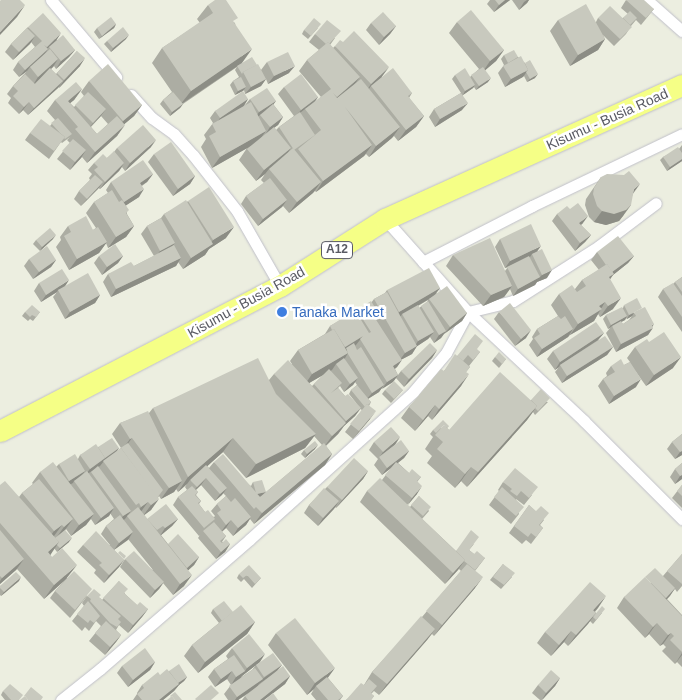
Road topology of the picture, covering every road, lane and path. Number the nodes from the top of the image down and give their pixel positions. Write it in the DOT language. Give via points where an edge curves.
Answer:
graph roads {
  1 [pos="51,0"];
  2 [pos="647,0"];
  3 [pos="682,30"];
  4 [pos="682,85"];
  5 [pos="682,134"];
  6 [pos="656,203"];
  7 [pos="385,220"];
  8 [pos="423,262"];
  9 [pos="280,286"];
  10 [pos="468,312"];
  11 [pos="0,431"];
  12 [pos="682,519"];
  13 [pos="61,700"];
  1 -- 9 [label="street" via="152,118 174,134 193,155 237,211"];
  2 -- 3 [label="street"];
  4 -- 7 [label="highway, Kisumu - Busia Road / A12"];
  5 -- 8 [label="street"];
  6 -- 10 [label="street" via="599,246 514,301"];
  7 -- 8 [label="street"];
  7 -- 9 [label="highway, Kisumu - Busia Road / A12"];
  8 -- 10 [label="street"];
  9 -- 11 [label="highway, Kisumu - Busia Road / A12"];
  10 -- 12 [label="street"];
  10 -- 13 [label="street" via="446,353 413,392 250,539"];
}
